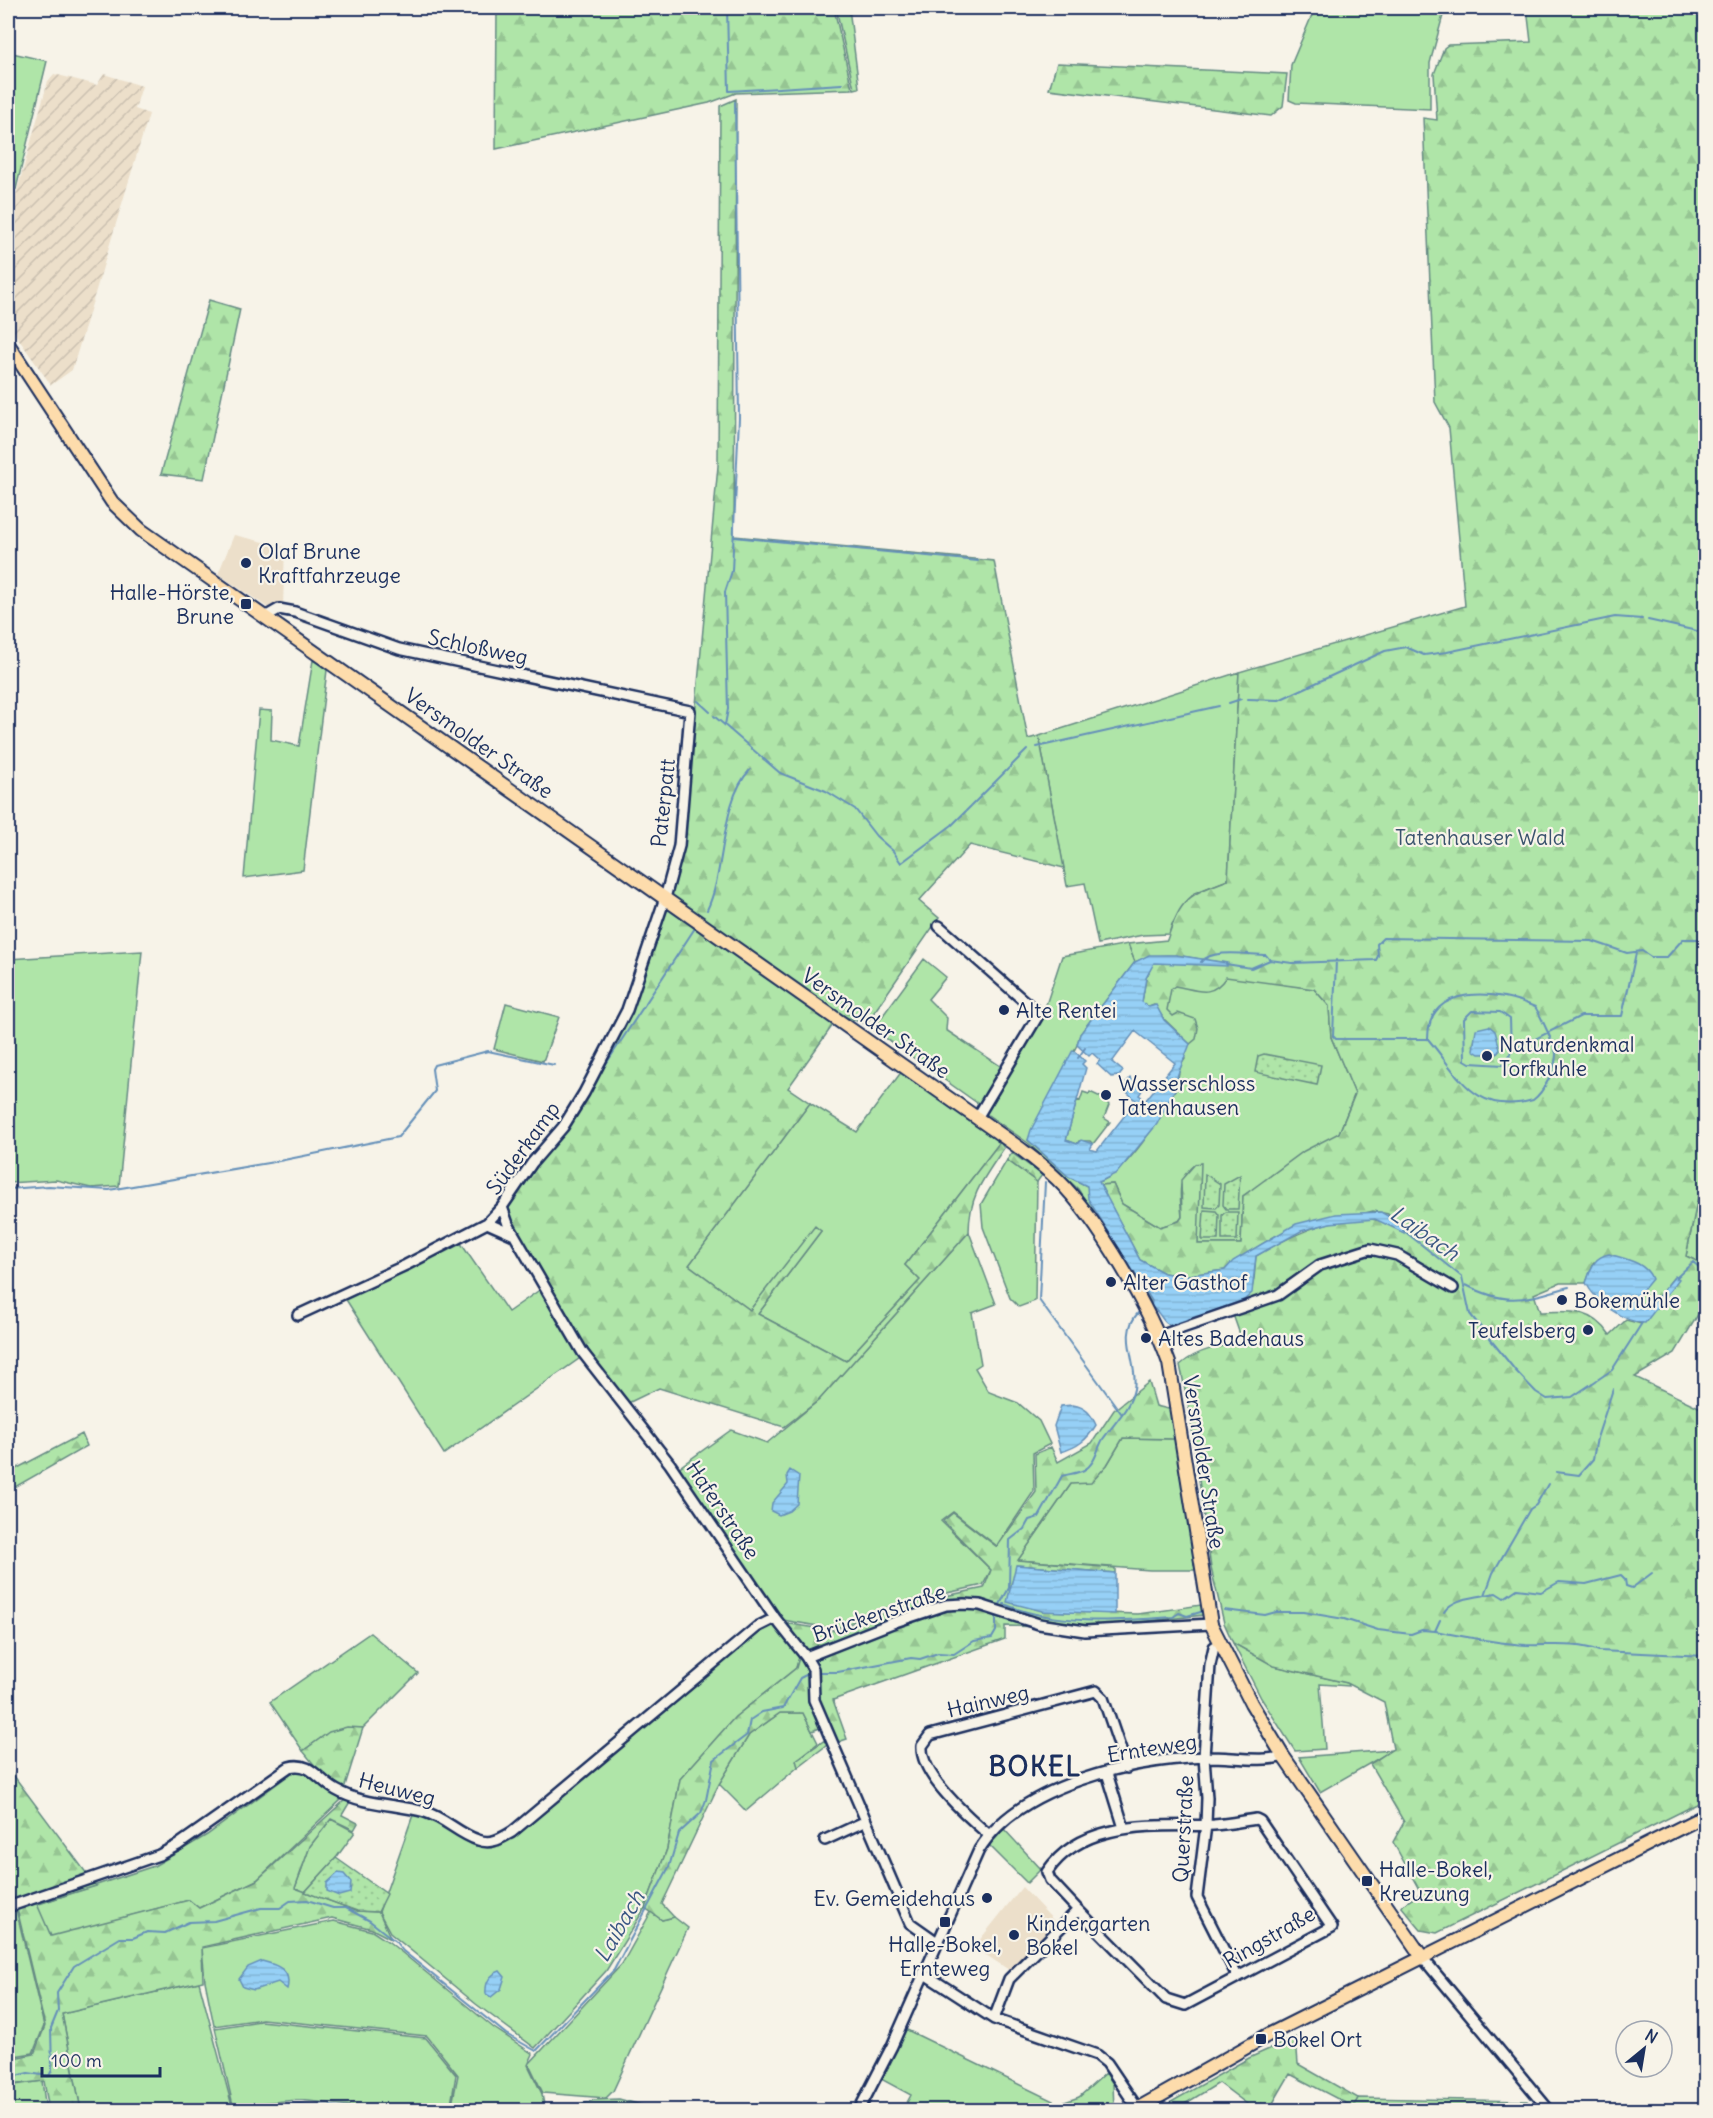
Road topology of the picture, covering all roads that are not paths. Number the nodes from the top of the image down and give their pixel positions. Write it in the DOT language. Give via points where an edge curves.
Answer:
graph roads {
  1 [pos="8,345"];
  2 [pos="265,617"];
  3 [pos="690,711"];
  4 [pos="665,898"];
  5 [pos="939,926"];
  6 [pos="976,1118"];
  7 [pos="502,1207"];
  8 [pos="487,1223"];
  9 [pos="514,1235"];
  10 [pos="1453,1288"];
  11 [pos="298,1314"];
  12 [pos="1159,1336"];
  13 [pos="776,1618"];
  14 [pos="1211,1624"];
  15 [pos="1220,1644"];
  16 [pos="806,1657"];
  17 [pos="1283,1756"];
  18 [pos="1204,1757"];
  19 [pos="1127,1768"];
  20 [pos="1107,1773"];
  21 [pos="1706,1815"];
  22 [pos="866,1821"];
  23 [pos="1206,1825"];
  24 [pos="1124,1828"];
  25 [pos="988,1835"];
  26 [pos="825,1840"];
  27 [pos="8,1907"];
  28 [pos="1078,1910"];
  29 [pos="937,1942"];
  30 [pos="1422,1958"];
  31 [pos="923,1973"];
  32 [pos="1236,1976"];
  33 [pos="994,2019"];
  34 [pos="859,2110"];
  35 [pos="1137,2110"];
  36 [pos="1549,2110"];
  1 -- 2 [label="main road, Versmolder Straße" via="125,516"];
  2 -- 3 [label="street, Schloßweg" via="279,609 295,612 399,649"];
  2 -- 4 [label="main road, Versmolder Straße"];
  3 -- 4 [label="street, Paterpatt" via="679,846"];
  4 -- 6 [label="main road, Versmolder Straße"];
  4 -- 7 [label="street, Süderkamp" via="627,1010 602,1061 563,1127"];
  5 -- 6 [label="street" via="1039,1014"];
  6 -- 12 [label="main road, Versmolder Straße" via="1040,1164 1074,1197 1126,1276"];
  7 -- 8 [label="street, Süderkamp"];
  7 -- 9 [label="street, Haferstraße"];
  8 -- 9 [label="street"];
  8 -- 11 [label="street, Süderkamp"];
  9 -- 13 [label="street, Haferstraße" via="583,1353 670,1464"];
  10 -- 12 [label="street" via="1397,1255 1370,1249 1320,1265 1278,1295"];
  12 -- 14 [label="main road, Versmolder Straße" via="1174,1386"];
  13 -- 16 [label="street, Haferstraße"];
  13 -- 27 [label="street, Heuweg" via="757,1627 496,1842 478,1840 426,1812 355,1798 334,1789 300,1764 289,1767 159,1855"];
  14 -- 15 [label="main road, Versmolder Straße"];
  14 -- 16 [label="street, Brückenstraße" via="1085,1632 964,1604 946,1605"];
  15 -- 17 [label="main road, Versmolder Straße"];
  15 -- 18 [label="street, Querstraße" via="1212,1653"];
  16 -- 22 [label="street, Haferstraße" via="813,1672 814,1700"];
  17 -- 18 [label="street, Ernteweg"];
  17 -- 30 [label="main road, Versmolder Straße"];
  18 -- 19 [label="street, Ernteweg"];
  18 -- 23 [label="street, Querstraße"];
  19 -- 20 [label="street, Ernteweg"];
  19 -- 25 [label="street, Hainweg" via="1103,1698 1096,1691 930,1735 922,1746 923,1757 938,1783"];
  20 -- 24 [label="street"];
  20 -- 25 [label="street, Ernteweg" via="1065,1784 1040,1797"];
  21 -- 30 [label="main road"];
  22 -- 26 [label="street"];
  22 -- 29 [label="street, Haferstraße" via="910,1923"];
  23 -- 24 [label="street, Ringstraße"];
  23 -- 32 [label="street, Querstraße" via="1197,1897"];
  23 -- 32 [label="street, Ringstraße" via="1260,1821 1332,1927"];
  24 -- 28 [label="street, Ringstraße" via="1077,1846 1058,1858 1047,1872"];
  25 -- 29 [label="street, Ernteweg"];
  28 -- 32 [label="street, Ringstraße" via="1172,2003 1185,2005"];
  28 -- 33 [label="street" via="1009,1979"];
  29 -- 31 [label="street, Ernteweg"];
  30 -- 35 [label="main road" via="1268,2034"];
  30 -- 36 [label="street"];
  31 -- 33 [label="street"];
  31 -- 34 [label="street, Ernteweg"];
  33 -- 35 [label="street" via="1096,2055 1107,2062"];
}
